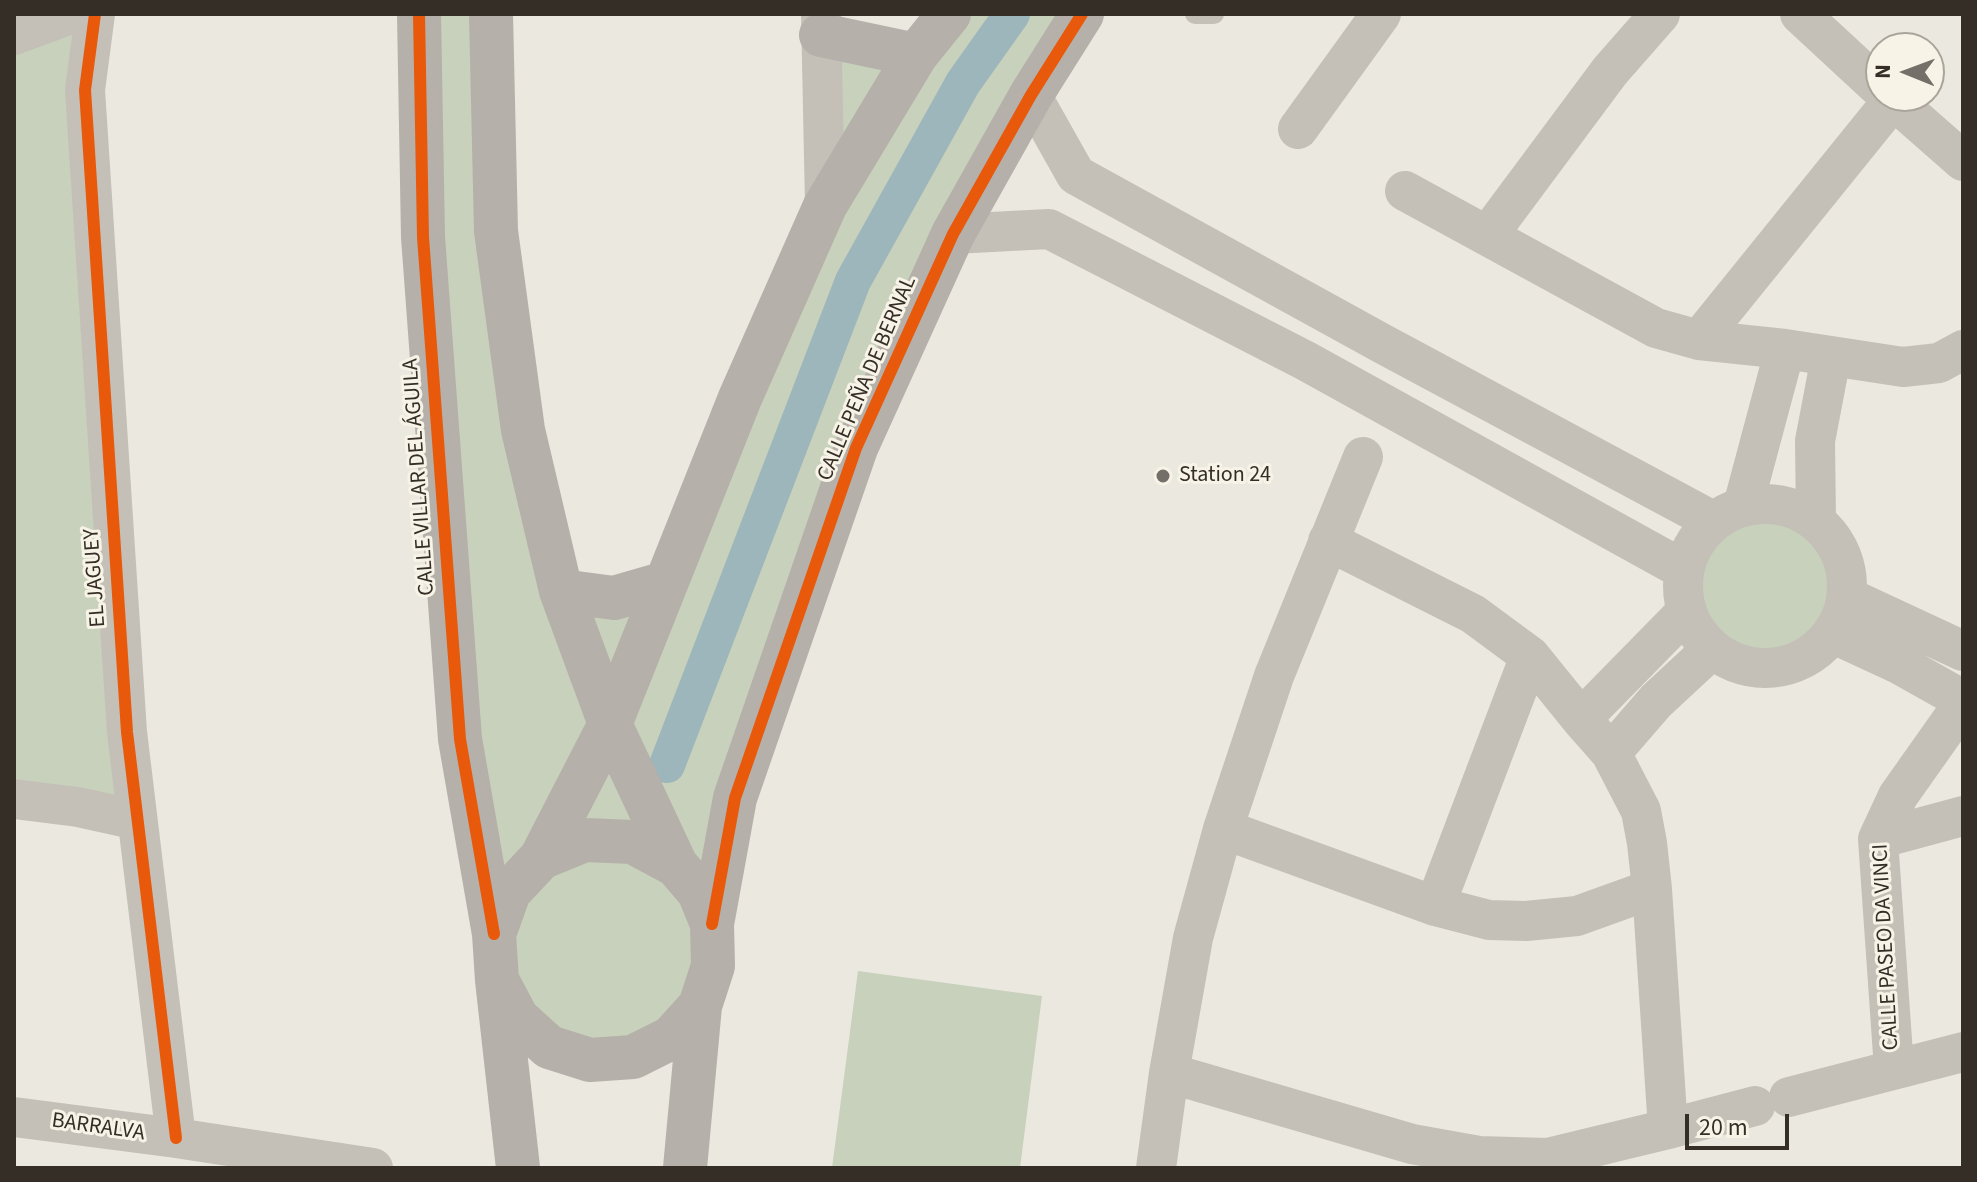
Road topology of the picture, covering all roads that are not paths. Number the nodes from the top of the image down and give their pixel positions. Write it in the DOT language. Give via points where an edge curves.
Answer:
graph roads {
  1 [pos="71,14"];
  2 [pos="95,14"];
  3 [pos="419,14"];
  4 [pos="491,14"];
  5 [pos="949,14"];
  6 [pos="1082,14"];
  7 [pos="1195,14"];
  8 [pos="1214,14"];
  9 [pos="1381,14"];
  10 [pos="1660,14"];
  11 [pos="1800,14"];
  12 [pos="821,25"];
  13 [pos="14,35"];
  14 [pos="916,55"];
  15 [pos="1865,75"];
  16 [pos="1031,95"];
  17 [pos="1874,112"];
  18 [pos="1907,112"];
  19 [pos="1298,129"];
  20 [pos="1963,161"];
  21 [pos="1405,191"];
  22 [pos="825,206"];
  23 [pos="953,234"];
  24 [pos="1488,235"];
  25 [pos="1336,318"];
  26 [pos="1699,340"];
  27 [pos="1785,349"];
  28 [pos="1963,350"];
  29 [pos="1831,357"];
  30 [pos="1306,361"];
  31 [pos="1363,457"];
  32 [pos="1728,513"];
  33 [pos="1816,521"];
  34 [pos="1328,541"];
  35 [pos="1684,570"];
  36 [pos="666,583"];
  37 [pos="561,591"];
  38 [pos="1687,611"];
  39 [pos="1840,615"];
  40 [pos="1712,649"];
  41 [pos="1963,651"];
  42 [pos="1530,656"];
  43 [pos="1963,702"];
  44 [pos="1581,719"];
  45 [pos="610,724"];
  46 [pos="1611,753"];
  47 [pos="14,799"];
  48 [pos="1963,816"];
  49 [pos="137,820"];
  50 [pos="1223,829"];
  51 [pos="1878,839"];
  52 [pos="541,858"];
  53 [pos="676,865"];
  54 [pos="1652,889"];
  55 [pos="1435,906"];
  56 [pos="712,924"];
  57 [pos="494,934"];
  58 [pos="497,980"];
  59 [pos="700,1006"];
  60 [pos="1963,1052"];
  61 [pos="1894,1069"];
  62 [pos="1169,1073"];
  63 [pos="14,1117"];
  64 [pos="1668,1129"];
  65 [pos="176,1138"];
  66 [pos="373,1168"];
  67 [pos="518,1168"];
  68 [pos="685,1168"];
  69 [pos="1156,1168"];
  1 -- 13 [label="street"];
  2 -- 49 [label="street, EL JAGUEY" via="85,90"];
  3 -- 57 [label="street, CALLE VILLAR DEL ÁGUILA" via="423,237 460,739"];
  4 -- 37 [label="street" via="496,231 523,430"];
  5 -- 14 [label="street"];
  6 -- 16 [label="street, CALLE PEÑA DE BERNAL"];
  7 -- 8 [label="lane"];
  9 -- 19 [label="street"];
  10 -- 24 [label="street" via="1610,71"];
  11 -- 15 [label="street"];
  12 -- 14 [label="street"];
  12 -- 22 [label="street"];
  14 -- 22 [label="street"];
  16 -- 23 [label="street, CALLE PEÑA DE BERNAL"];
  16 -- 25 [label="street" via="1076,175"];
  17 -- 26 [label="street"];
  18 -- 20 [label="street"];
  21 -- 24 [label="street"];
  22 -- 36 [label="street"];
  23 -- 30 [label="street" via="1049,229"];
  23 -- 56 [label="street, CALLE PEÑA DE BERNAL" via="856,448 735,798"];
  24 -- 26 [label="street" via="1656,328"];
  25 -- 30 [label="street"];
  25 -- 32 [label="street"];
  26 -- 27 [label="street"];
  27 -- 29 [label="street"];
  27 -- 32 [label="street"];
  28 -- 29 [label="street" via="1939,363 1903,367"];
  29 -- 33 [label="street" via="1815,441"];
  30 -- 35 [label="street"];
  31 -- 34 [label="street"];
  32 -- 33 [label="street" via="1769,503"];
  32 -- 35 [label="street" via="1694,543"];
  33 -- 39 [label="street" via="1831,536 1847,576"];
  34 -- 42 [label="street" via="1473,614"];
  34 -- 50 [label="street" via="1274,676"];
  35 -- 38 [label="street"];
  36 -- 37 [label="street" via="614,598"];
  36 -- 45 [label="street"];
  37 -- 45 [label="street"];
  38 -- 40 [label="street"];
  38 -- 44 [label="street"];
  39 -- 40 [label="street" via="1813,653 1789,665 1735,663"];
  39 -- 41 [label="street"];
  39 -- 43 [label="street" via="1899,664"];
  40 -- 46 [label="street"];
  42 -- 44 [label="street"];
  42 -- 55 [label="street"];
  43 -- 51 [label="street, CALLE PASEO DA VINCI" via="1898,796"];
  44 -- 46 [label="street"];
  45 -- 52 [label="street"];
  45 -- 53 [label="street"];
  46 -- 54 [label="street" via="1641,811"];
  47 -- 49 [label="street"];
  48 -- 51 [label="street"];
  49 -- 65 [label="street, EL JAGUEY"];
  50 -- 55 [label="street"];
  50 -- 62 [label="street" via="1193,938"];
  51 -- 61 [label="street, CALLE PASEO DA VINCI"];
  52 -- 53 [label="street" via="585,840 633,842"];
  52 -- 57 [label="street" via="509,892"];
  53 -- 56 [label="street" via="699,892"];
  54 -- 55 [label="street" via="1577,916 1526,921 1489,920"];
  54 -- 64 [label="street"];
  56 -- 59 [label="street" via="713,966"];
  57 -- 58 [label="street"];
  58 -- 59 [label="street" via="517,1018 549,1047 590,1060 633,1057 671,1038"];
  58 -- 67 [label="street"];
  59 -- 68 [label="street"];
  60 -- 61 [label="street, CALLE PASEO DA VINCI"];
  61 -- 64 [label="street, CALLE PASEO DA VINCI"];
  62 -- 64 [label="street, CALLE PASEO DA VINCI" via="1412,1144 1479,1156 1548,1158"];
  62 -- 69 [label="street"];
  63 -- 65 [label="street, BARRALVA"];
  65 -- 66 [label="street, BARRALVA"];
}
